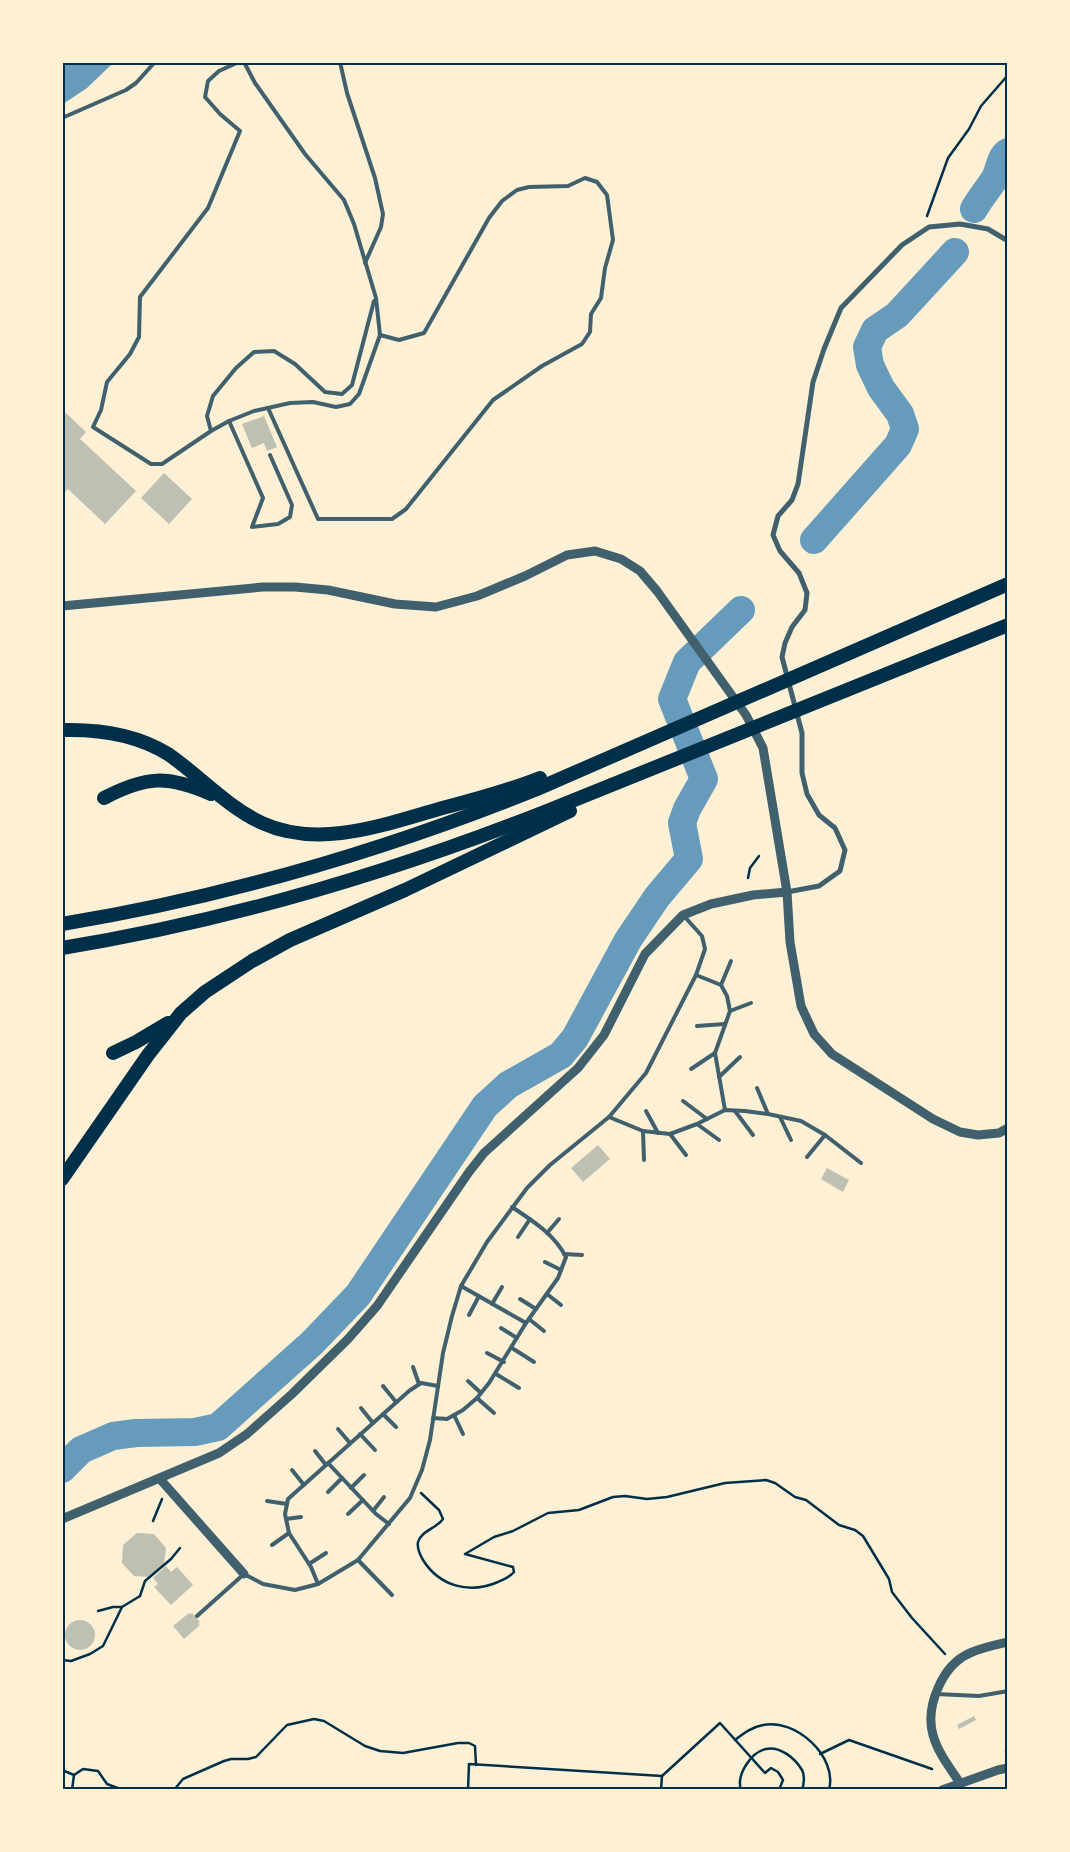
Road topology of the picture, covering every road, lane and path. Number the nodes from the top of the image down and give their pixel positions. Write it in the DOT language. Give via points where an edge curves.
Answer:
graph roads {
  1 [pos="155,62"];
  2 [pos="239,62"];
  3 [pos="244,62"];
  4 [pos="340,62"];
  5 [pos="1008,75"];
  6 [pos="62,118"];
  7 [pos="927,216"];
  8 [pos="1008,241"];
  9 [pos="365,263"];
  10 [pos="376,298"];
  11 [pos="380,335"];
  12 [pos="268,408"];
  13 [pos="229,421"];
  14 [pos="211,431"];
  15 [pos="270,455"];
  16 [pos="1008,584"];
  17 [pos="62,606"];
  18 [pos="1008,625"];
  19 [pos="62,730"];
  20 [pos="535,785"];
  21 [pos="104,798"];
  22 [pos="228,802"];
  23 [pos="549,816"];
  24 [pos="759,856"];
  25 [pos="748,878"];
  26 [pos="787,892"];
  27 [pos="683,915"];
  28 [pos="62,924"];
  29 [pos="62,948"];
  30 [pos="731,961"];
  31 [pos="696,975"];
  32 [pos="721,984"];
  33 [pos="752,1003"];
  34 [pos="730,1011"];
  35 [pos="181,1014"];
  36 [pos="725,1024"];
  37 [pos="696,1026"];
  38 [pos="113,1053"];
  39 [pos="715,1053"];
  40 [pos="740,1057"];
  41 [pos="691,1069"];
  42 [pos="719,1077"];
  43 [pos="757,1088"];
  44 [pos="683,1101"];
  45 [pos="725,1110"];
  46 [pos="646,1111"];
  47 [pos="735,1111"];
  48 [pos="768,1114"];
  49 [pos="780,1116"];
  50 [pos="609,1117"];
  51 [pos="707,1119"];
  52 [pos="697,1124"];
  53 [pos="1008,1128"];
  54 [pos="643,1131"];
  55 [pos="658,1133"];
  56 [pos="670,1134"];
  57 [pos="753,1135"];
  58 [pos="825,1135"];
  59 [pos="719,1140"];
  60 [pos="791,1140"];
  61 [pos="686,1155"];
  62 [pos="807,1157"];
  63 [pos="644,1160"];
  64 [pos="861,1163"];
  65 [pos="62,1179"];
  66 [pos="512,1207"];
  67 [pos="530,1219"];
  68 [pos="559,1219"];
  69 [pos="547,1233"];
  70 [pos="518,1237"];
  71 [pos="564,1254"];
  72 [pos="582,1255"];
  73 [pos="545,1262"];
  74 [pos="561,1270"];
  75 [pos="462,1286"];
  76 [pos="502,1287"];
  77 [pos="547,1294"];
  78 [pos="478,1296"];
  79 [pos="520,1299"];
  80 [pos="492,1304"];
  81 [pos="561,1305"];
  82 [pos="536,1309"];
  83 [pos="469,1315"];
  84 [pos="528,1321"];
  85 [pos="501,1328"];
  86 [pos="544,1331"];
  87 [pos="518,1338"];
  88 [pos="512,1348"];
  89 [pos="487,1353"];
  90 [pos="504,1362"];
  91 [pos="534,1362"];
  92 [pos="413,1367"];
  93 [pos="496,1374"];
  94 [pos="468,1381"];
  95 [pos="419,1384"];
  96 [pos="383,1386"];
  97 [pos="438,1386"];
  98 [pos="519,1388"];
  99 [pos="481,1393"];
  100 [pos="477,1398"];
  101 [pos="396,1402"];
  102 [pos="361,1408"];
  103 [pos="494,1413"];
  104 [pos="383,1414"];
  105 [pos="454,1415"];
  106 [pos="434,1418"];
  107 [pos="373,1422"];
  108 [pos="396,1427"];
  109 [pos="338,1429"];
  110 [pos="360,1434"];
  111 [pos="463,1434"];
  112 [pos="350,1443"];
  113 [pos="375,1450"];
  114 [pos="315,1451"];
  115 [pos="327,1464"];
  116 [pos="292,1470"];
  117 [pos="364,1475"];
  118 [pos="342,1478"];
  119 [pos="160,1479"];
  120 [pos="304,1485"];
  121 [pos="415,1487"];
  122 [pos="351,1488"];
  123 [pos="328,1492"];
  124 [pos="384,1497"];
  125 [pos="162,1498"];
  126 [pos="363,1500"];
  127 [pos="267,1501"];
  128 [pos="287,1504"];
  129 [pos="373,1511"];
  130 [pos="348,1514"];
  131 [pos="301,1517"];
  132 [pos="62,1519"];
  133 [pos="286,1519"];
  134 [pos="153,1521"];
  135 [pos="389,1524"];
  136 [pos="289,1532"];
  137 [pos="272,1544"];
  138 [pos="180,1548"];
  139 [pos="326,1553"];
  140 [pos="358,1560"];
  141 [pos="309,1564"];
  142 [pos="244,1574"];
  143 [pos="318,1584"];
  144 [pos="392,1595"];
  145 [pos="122,1607"];
  146 [pos="98,1611"];
  147 [pos="197,1616"];
  148 [pos="1008,1642"];
  149 [pos="946,1654"];
  150 [pos="62,1660"];
  151 [pos="1008,1691"];
  152 [pos="936,1694"];
  153 [pos="735,1740"];
  154 [pos="820,1754"];
  155 [pos="752,1758"];
  156 [pos="476,1765"];
  157 [pos="1008,1768"];
  158 [pos="932,1769"];
  159 [pos="62,1770"];
  160 [pos="74,1775"];
  161 [pos="662,1776"];
  162 [pos="960,1782"];
  163 [pos="72,1790"];
  164 [pos="123,1790"];
  165 [pos="174,1790"];
  166 [pos="468,1790"];
  167 [pos="661,1790"];
  168 [pos="742,1790"];
  169 [pos="779,1790"];
  170 [pos="802,1790"];
  171 [pos="829,1790"];
  172 [pos="942,1790"];
  1 -- 6 [label="lane" via="126,90"];
  2 -- 14 [label="lane" via="218,71 208,81 205,98 240,130 208,208 140,297 139,337 130,354 107,382 102,410 93,427 151,464 162,464"];
  3 -- 9 [label="lane" via="305,154 344,200"];
  4 -- 9 [label="lane" via="383,214 381,227"];
  5 -- 7 [label="path" via="981,106 948,158"];
  8 -- 26 [label="street" via="988,229 960,224 929,227 902,245 841,308 824,349 813,382 798,484 792,500 778,516 773,535 780,551 799,573 807,594 805,610 792,627 782,657 802,733 802,774 807,794 818,815 834,828 844,850 840,871 819,886"];
  9 -- 10 [label="lane"];
  10 -- 11 [label="lane"];
  10 -- 14 [label="lane" via="352,385 342,394 325,392 295,364 274,351 254,352 213,396 207,416"];
  11 -- 12 [label="lane" via="359,394 350,404 336,407 290,402"];
  11 -- 12 [label="lane" via="399,340 424,332 489,218 502,201 517,190 568,186 585,178 597,182 607,195 613,240 601,298 591,314 590,332 582,344 542,366 493,400 406,509 392,519 318,520"];
  12 -- 13 [label="lane"];
  13 -- 14 [label="lane"];
  13 -- 15 [label="lane" via="263,498 252,527 278,524 290,517 292,505"];
  16 -- 20 [label="highway" via="710,714"];
  17 -- 26 [label="street" via="295,587 328,590 395,604 436,607 477,596 567,555 595,551 621,559 640,571 657,591 746,715 763,748"];
  18 -- 23 [label="highway" via="658,767"];
  19 -- 22 [label="highway" via="109,732 152,745 182,764"];
  20 -- 22 [label="highway" via="356,832 322,835 292,832 264,824"];
  20 -- 28 [label="highway" via="474,814 294,873 142,910"];
  21 -- 22 [label="highway" via="137,783 163,780 188,785"];
  23 -- 29 [label="highway" via="300,896 196,922"];
  23 -- 35 [label="highway" via="405,890 271,950 217,984"];
  24 -- 25 [label="path" via="750,868"];
  26 -- 27 [label="street" via="728,900"];
  26 -- 53 [label="street" via="790,942 801,1006 814,1034 832,1054 933,1120 960,1132 978,1135 999,1133"];
  27 -- 31 [label="lane" via="702,936 705,949"];
  27 -- 119 [label="street" via="645,954 604,1035 578,1068 484,1153 377,1306 348,1339 247,1434 219,1453"];
  30 -- 32 [label="lane"];
  31 -- 32 [label="lane"];
  31 -- 50 [label="lane" via="646,1073"];
  32 -- 34 [label="lane"];
  33 -- 34 [label="lane"];
  34 -- 36 [label="lane"];
  35 -- 38 [label="highway"];
  35 -- 65 [label="highway" via="148,1054"];
  36 -- 37 [label="lane"];
  36 -- 39 [label="lane"];
  39 -- 41 [label="lane"];
  39 -- 42 [label="lane"];
  40 -- 42 [label="lane"];
  42 -- 45 [label="lane"];
  43 -- 48 [label="lane"];
  44 -- 51 [label="lane"];
  45 -- 47 [label="lane"];
  45 -- 51 [label="lane"];
  46 -- 55 [label="lane"];
  47 -- 48 [label="lane"];
  47 -- 57 [label="lane"];
  48 -- 49 [label="lane"];
  49 -- 58 [label="lane" via="800,1120"];
  49 -- 60 [label="lane"];
  50 -- 54 [label="lane"];
  50 -- 66 [label="lane" via="550,1165"];
  51 -- 52 [label="lane"];
  52 -- 56 [label="lane"];
  52 -- 59 [label="lane"];
  54 -- 55 [label="lane"];
  54 -- 63 [label="lane"];
  55 -- 56 [label="lane"];
  56 -- 61 [label="lane"];
  58 -- 62 [label="lane"];
  58 -- 64 [label="lane"];
  66 -- 67 [label="lane"];
  66 -- 75 [label="lane"];
  67 -- 69 [label="lane"];
  67 -- 70 [label="lane"];
  68 -- 69 [label="lane"];
  69 -- 71 [label="lane"];
  71 -- 72 [label="lane"];
  71 -- 74 [label="lane" via="566,1257"];
  73 -- 74 [label="lane"];
  74 -- 77 [label="lane"];
  75 -- 78 [label="lane"];
  75 -- 97 [label="lane" via="443,1353"];
  76 -- 80 [label="lane"];
  77 -- 81 [label="lane"];
  77 -- 82 [label="lane"];
  78 -- 80 [label="lane"];
  78 -- 83 [label="lane"];
  79 -- 82 [label="lane"];
  80 -- 84 [label="lane"];
  82 -- 84 [label="lane"];
  84 -- 86 [label="lane"];
  84 -- 87 [label="lane"];
  85 -- 87 [label="lane"];
  87 -- 88 [label="lane"];
  88 -- 90 [label="lane"];
  88 -- 91 [label="lane"];
  89 -- 90 [label="lane"];
  90 -- 93 [label="lane"];
  92 -- 95 [label="lane"];
  93 -- 98 [label="lane"];
  93 -- 99 [label="lane"];
  94 -- 99 [label="lane"];
  95 -- 97 [label="lane"];
  95 -- 101 [label="lane"];
  96 -- 101 [label="lane"];
  97 -- 106 [label="lane"];
  99 -- 100 [label="lane"];
  100 -- 103 [label="lane"];
  100 -- 105 [label="lane"];
  101 -- 104 [label="lane"];
  102 -- 107 [label="lane"];
  104 -- 107 [label="lane"];
  104 -- 108 [label="lane"];
  105 -- 106 [label="lane" via="447,1419"];
  105 -- 111 [label="lane"];
  106 -- 121 [label="lane"];
  107 -- 110 [label="lane"];
  109 -- 112 [label="lane"];
  110 -- 112 [label="lane"];
  110 -- 113 [label="lane"];
  112 -- 115 [label="lane"];
  114 -- 115 [label="lane"];
  115 -- 118 [label="lane"];
  115 -- 120 [label="lane"];
  116 -- 120 [label="lane"];
  117 -- 122 [label="lane"];
  118 -- 122 [label="lane"];
  118 -- 123 [label="lane"];
  119 -- 132 [label="street"];
  119 -- 142 [label="street"];
  120 -- 128 [label="lane" via="288,1499"];
  121 -- 135 [label="lane"];
  121 -- 149 [label="path" via="439,1510 443,1519 418,1541 421,1557 438,1577 452,1584 477,1589 509,1577 514,1572 513,1567 465,1554 548,1513 579,1510 613,1497 647,1500 725,1483 766,1480 795,1498 806,1500 839,1525 863,1536 889,1579 892,1592"];
  122 -- 126 [label="lane"];
  124 -- 129 [label="lane"];
  125 -- 134 [label="path"];
  126 -- 129 [label="lane"];
  126 -- 130 [label="lane"];
  127 -- 128 [label="lane"];
  128 -- 133 [label="lane"];
  129 -- 135 [label="lane"];
  131 -- 133 [label="lane"];
  133 -- 136 [label="lane"];
  135 -- 140 [label="lane"];
  136 -- 137 [label="lane"];
  136 -- 141 [label="lane"];
  138 -- 145 [label="path" via="145,1581 140,1596"];
  139 -- 141 [label="lane"];
  140 -- 143 [label="lane"];
  140 -- 144 [label="lane"];
  141 -- 143 [label="lane"];
  142 -- 143 [label="lane" via="263,1584 295,1590"];
  142 -- 147 [label="lane"];
  145 -- 146 [label="path"];
  145 -- 150 [label="path" via="103,1646 71,1661"];
  148 -- 152 [label="street" via="969,1653 952,1665"];
  151 -- 152 [label="lane" via="979,1696"];
  152 -- 162 [label="street" via="930,1716 933,1735 942,1756"];
  153 -- 154 [label="path" via="764,1724 785,1726 803,1735"];
  153 -- 155 [label="path"];
  153 -- 161 [label="path" via="720,1723"];
  154 -- 158 [label="path" via="849,1740"];
  154 -- 171 [label="path" via="827,1767"];
  155 -- 168 [label="path" via="740,1777"];
  155 -- 169 [label="path" via="764,1773 770,1768 778,1772 783,1780"];
  155 -- 170 [label="path" via="765,1749 780,1750 793,1758 803,1771"];
  156 -- 161 [label="path"];
  156 -- 165 [label="path" via="475,1746 469,1743 404,1753 380,1751 365,1746 324,1721 314,1719 287,1725 256,1757 231,1758 182,1779"];
  156 -- 166 [label="path" via="469,1764"];
  157 -- 162 [label="street"];
  159 -- 160 [label="path"];
  160 -- 163 [label="path"];
  160 -- 164 [label="path" via="83,1769 98,1771 107,1784"];
  161 -- 167 [label="path"];
  162 -- 172 [label="street"];
}
